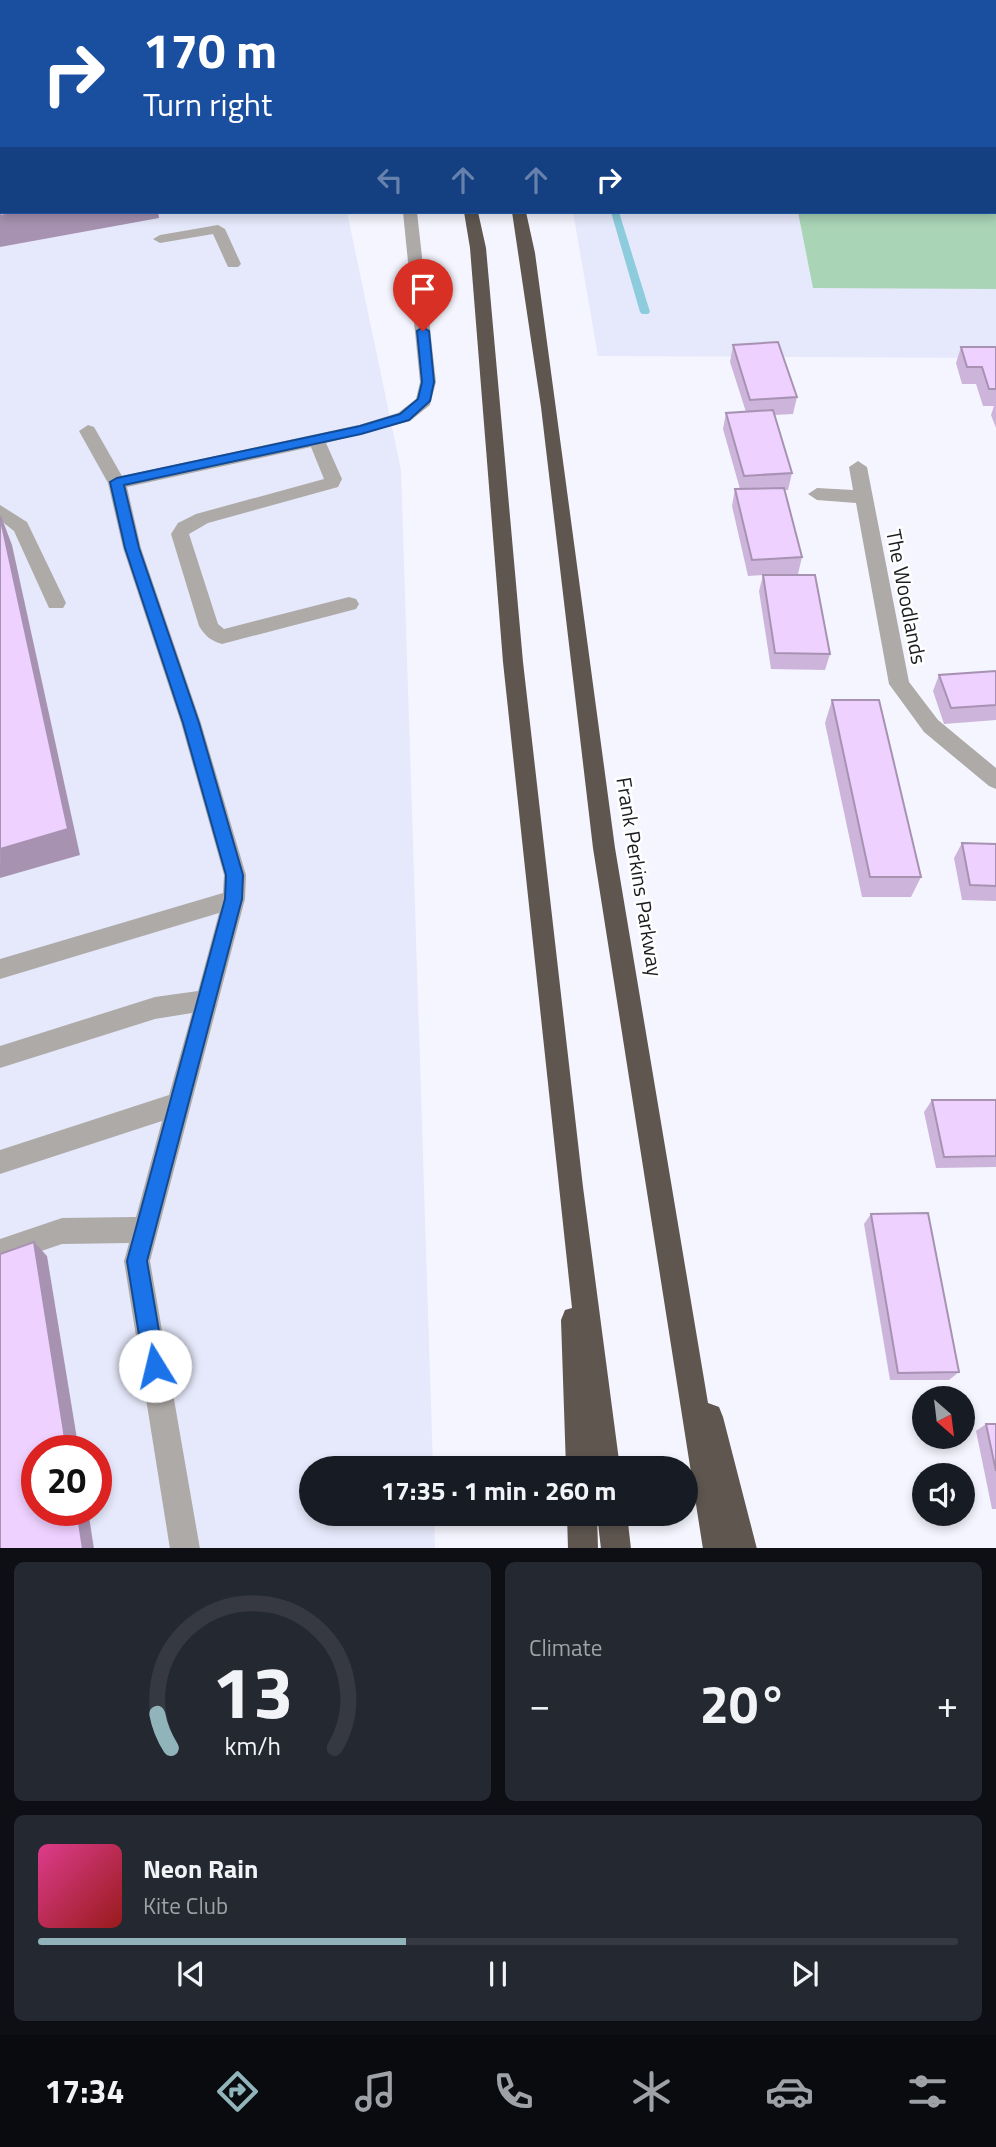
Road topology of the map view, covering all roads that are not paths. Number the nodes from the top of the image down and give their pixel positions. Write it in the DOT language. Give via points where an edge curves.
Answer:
graph roads {
  1 [pos="410,214"];
  2 [pos="471,214"];
  3 [pos="519,214"];
  4 [pos="160,239"];
  5 [pos="233,264"];
  6 [pos="88,431"];
  7 [pos="316,439"];
  8 [pos="858,467"];
  9 [pos="117,482"];
  10 [pos="817,494"];
  11 [pos="864,497"];
  12 [pos="0,511"];
  13 [pos="56,603"];
  14 [pos="349,604"];
  15 [pos="996,780"];
  16 [pos="234,899"];
  17 [pos="0,969"];
  18 [pos="207,1000"];
  19 [pos="0,1057"];
  20 [pos="180,1103"];
  21 [pos="0,1162"];
  22 [pos="570,1187"];
  23 [pos="146,1230"];
  24 [pos="0,1252"];
  25 [pos="672,1265"];
  26 [pos="580,1456"];
  27 [pos="604,1456"];
  28 [pos="582,1526"];
  29 [pos="613,1526"];
  30 [pos="185,1548"];
  31 [pos="583,1548"];
  32 [pos="616,1548"];
  33 [pos="718,1548"];
  34 [pos="742,1548"];
  1 -- 7 [label="street" via="428,382 424,401 404,417"];
  2 -- 22 [label="highway" via="513,662"];
  3 -- 25 [label="highway, Frank Perkins Parkway" via="549,407 604,848"];
  4 -- 5 [label="street" via="218,229"];
  6 -- 9 [label="street"];
  7 -- 9 [label="street"];
  7 -- 14 [label="street" via="332,484 202,518 180,534 209,626 222,637"];
  8 -- 11 [label="street, The Woodlands"];
  9 -- 16 [label="street" via="132,548 225,838 235,875"];
  10 -- 11 [label="street"];
  11 -- 15 [label="street, The Woodlands" via="899,684 931,726"];
  12 -- 13 [label="street" via="21,527"];
  16 -- 17 [label="street"];
  16 -- 18 [label="street"];
  18 -- 19 [label="street" via="155,1007"];
  18 -- 20 [label="street"];
  20 -- 21 [label="street"];
  20 -- 23 [label="street"];
  22 -- 26 [label="highway"];
  22 -- 27 [label="highway"];
  23 -- 24 [label="street" via="62,1231"];
  23 -- 30 [label="street" via="137,1261"];
  25 -- 33 [label="highway, Frank Perkins Parkway"];
  25 -- 34 [label="highway"];
  28 -- 31 [label="highway"];
  29 -- 32 [label="highway"];
}
